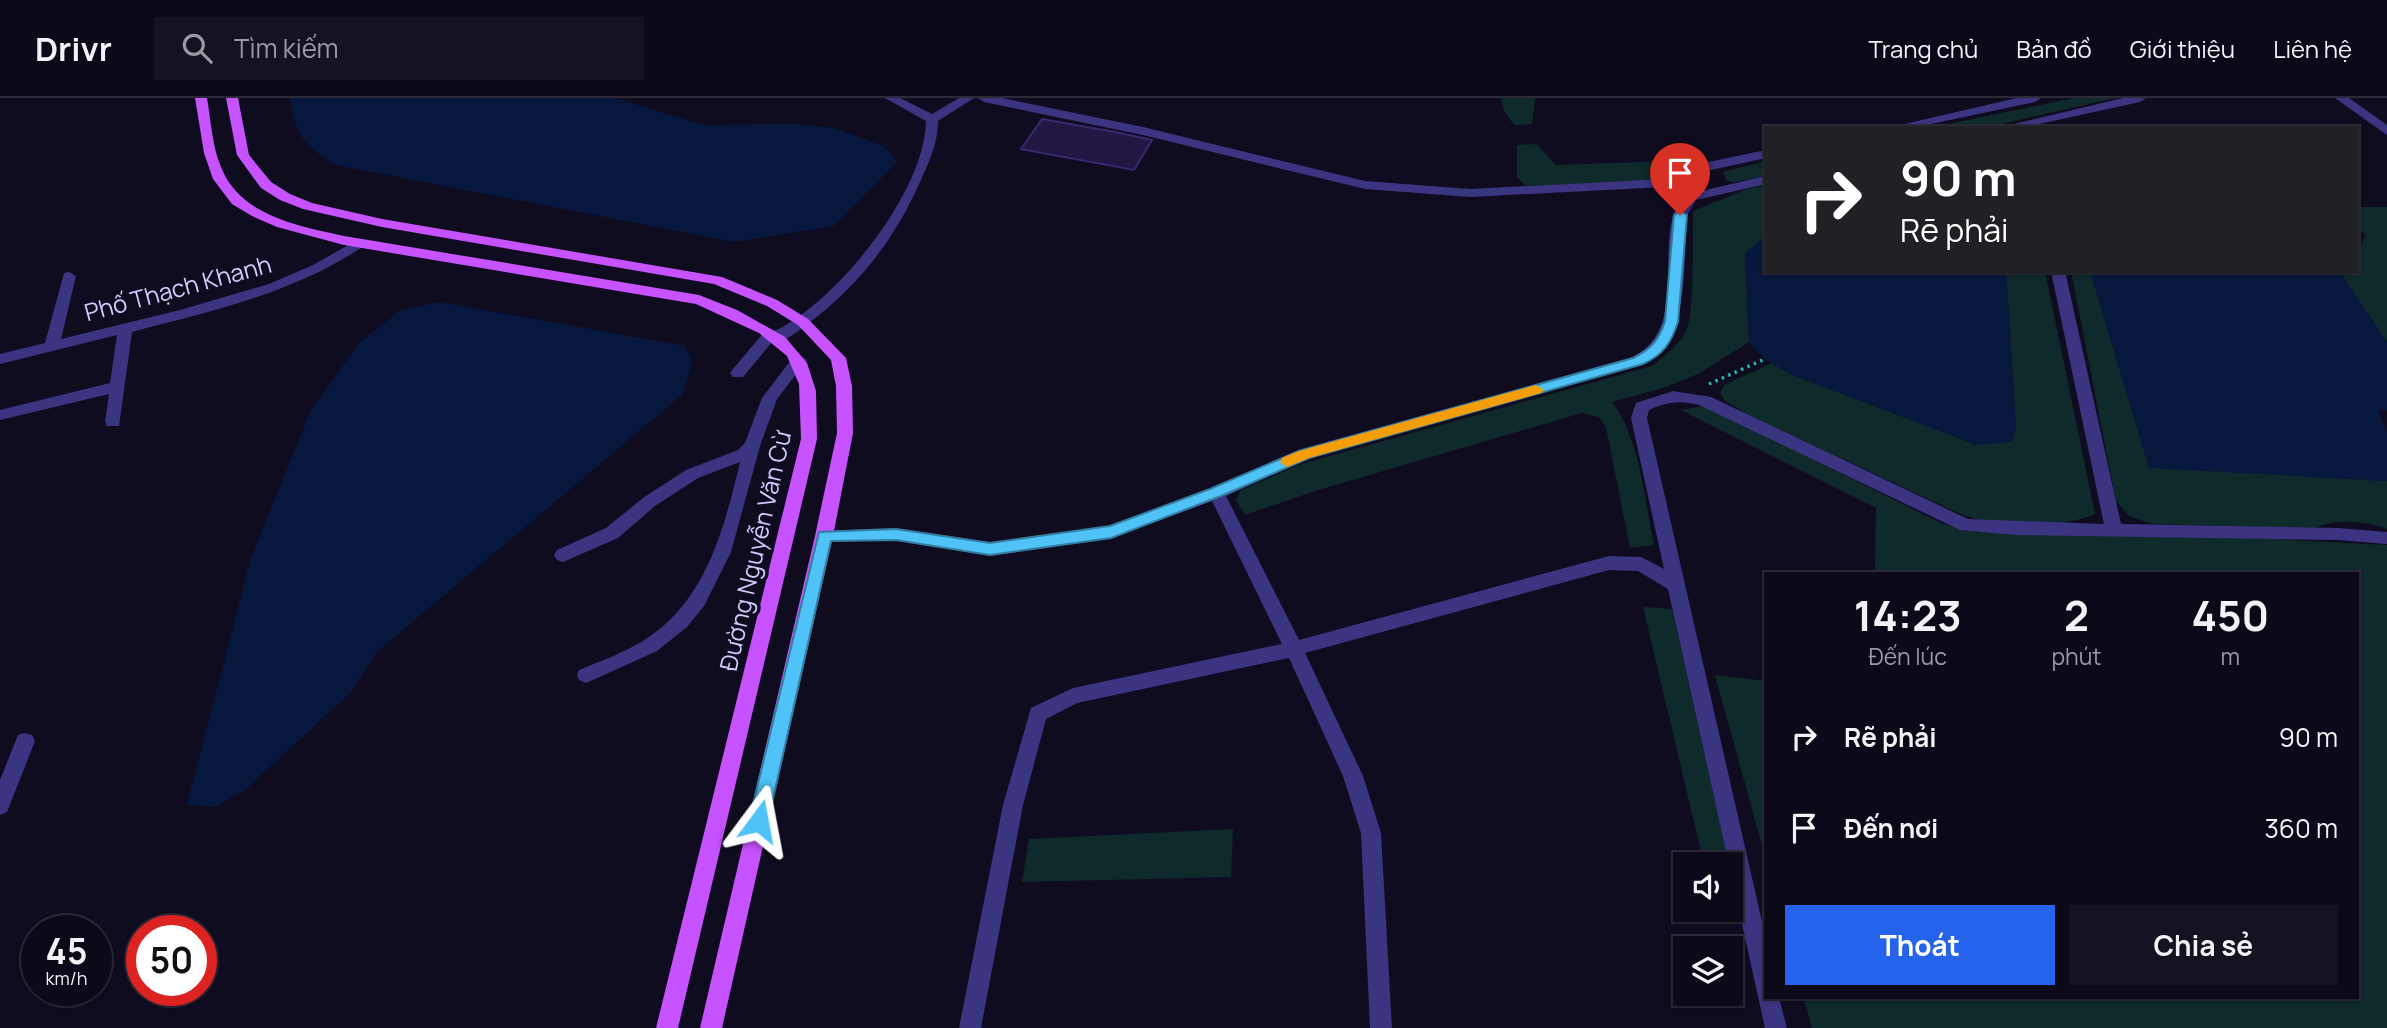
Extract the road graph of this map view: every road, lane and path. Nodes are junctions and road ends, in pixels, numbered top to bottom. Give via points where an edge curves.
1 (201, 98) edge
2 (232, 98) edge
3 (891, 98) edge
4 (968, 98) edge
5 (984, 98) edge
6 (2035, 98) edge
7 (2140, 98) edge
8 (2341, 98) edge
9 (932, 119) junction
10 (1902, 126) edge
11 (2012, 126) edge
12 (2387, 131) edge
13 (1764, 155) edge
14 (1764, 180) edge
15 (1690, 190) junction
16 (359, 243) junction
17 (2058, 273) edge
18 (69, 276) dead end
19 (803, 321) junction
20 (125, 328) junction
21 (773, 336) junction
22 (51, 346) junction
23 (0, 359) edge
24 (1765, 359) dead end
25 (799, 360) junction
26 (738, 373) dead end
27 (118, 386) junction
28 (1686, 395) junction
29 (0, 415) edge
30 (113, 422) dead end
31 (752, 446) junction
32 (1216, 492) junction
33 (2113, 528) junction
34 (824, 536) junction
35 (2387, 538) edge
36 (563, 555) dead end
37 (1676, 585) junction
38 (1294, 649) junction
39 (586, 675) dead end
40 (25, 741) dead end
41 (0, 806) edge
42 (1764, 980) edge
43 (1768, 999) edge
44 (667, 1028) edge
45 (711, 1028) edge
46 (970, 1028) edge
47 (1381, 1028) edge
48 (1776, 1028) edge

1 - 16 main road via 211,163 220,182 238,201 282,224
2 - 19 main road via 243,155 266,185 308,206 382,223 717,280
3 - 9 street
4 - 9 street
5 - 15 street via 1365,185 1470,193
6 - 10 street
7 - 11 street
8 - 12 street
9 - 19 street via 933,134 902,212 863,269
13 - 15 street via 1690,170
14 - 15 street
15 - 32 street via 1680,215 1671,322 1655,353 1304,454
16 - 20 street, Phố Thạch Khanh via 325,266 286,283
16 - 21 main road via 699,300
17 - 33 street
18 - 22 street
19 - 21 street
19 - 34 main road via 838,358 844,386 845,433
20 - 22 street, Phố Thạch Khanh
20 - 27 street
21 - 25 main road
21 - 26 street
22 - 23 street, Phố Thạch Khanh
24 - 28 path
25 - 31 street via 770,398
25 - 44 main road, Đường Nguyễn Văn Cừ via 807,384 809,439
27 - 29 street
27 - 30 street
28 - 33 street via 1966,525
28 - 37 street via 1657,399 1642,407 1639,418
31 - 36 street via 744,454 692,474 612,533
31 - 39 street via 735,517 712,581 689,614 658,641
32 - 34 street via 1111,532 990,549 896,534
32 - 38 street
33 - 35 street
34 - 45 main road
37 - 38 street via 1641,564 1609,563
37 - 42 street
38 - 46 street via 1073,696 1038,713 1013,805
38 - 47 street via 1353,776 1371,833
40 - 41 street
43 - 48 street

